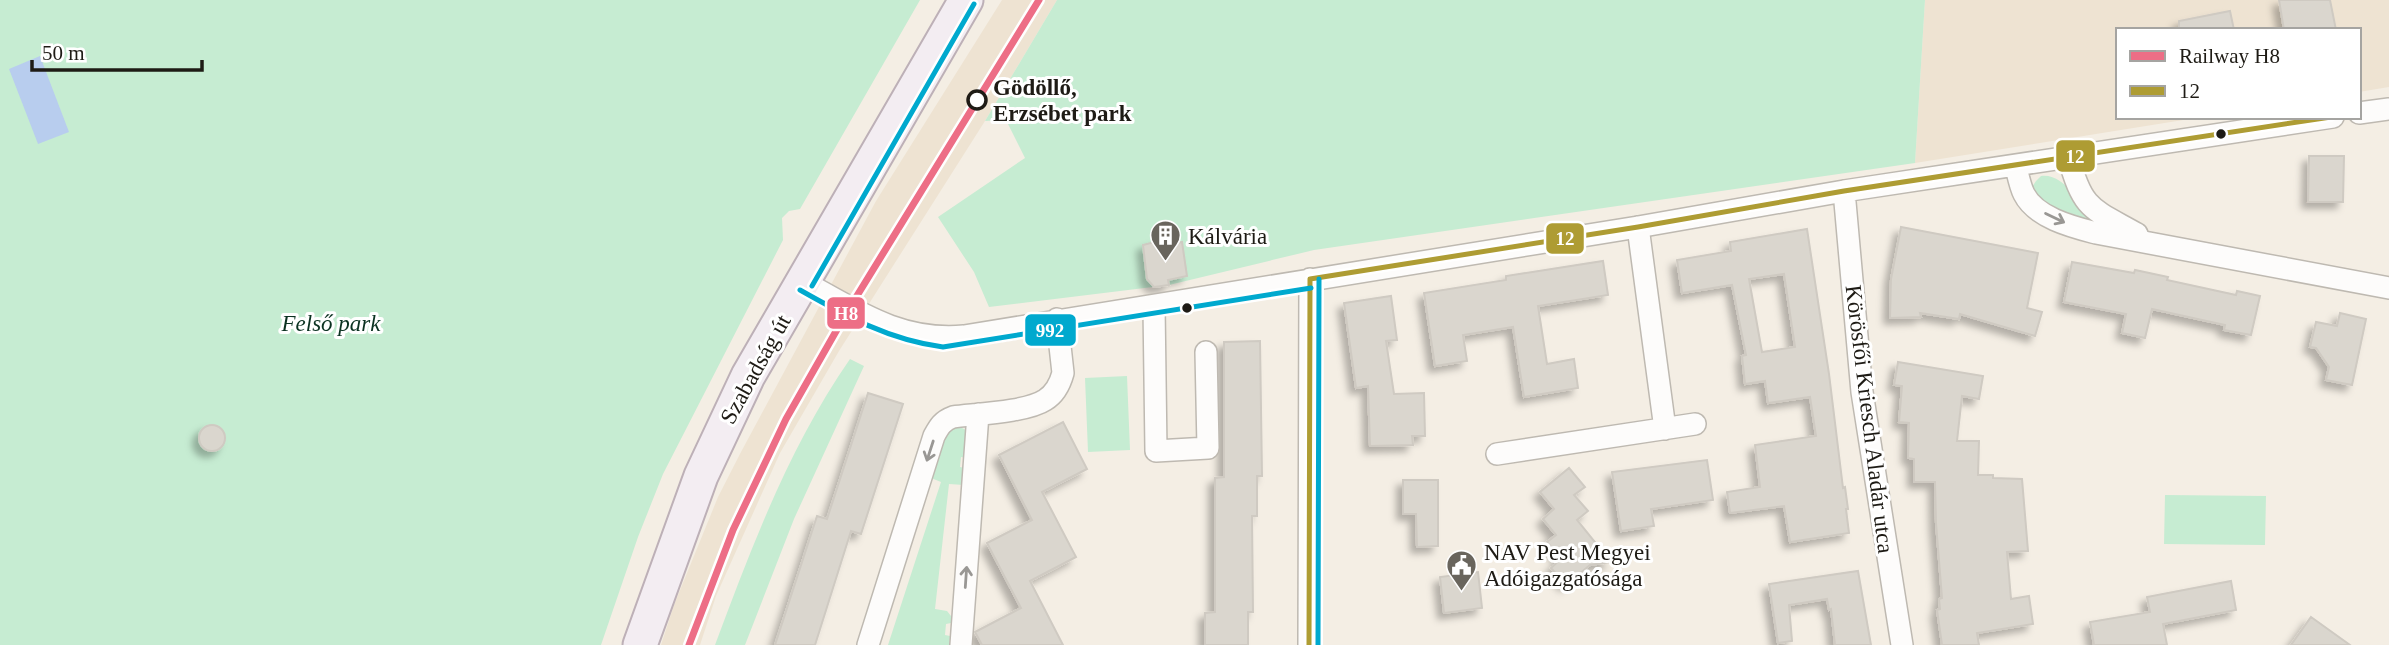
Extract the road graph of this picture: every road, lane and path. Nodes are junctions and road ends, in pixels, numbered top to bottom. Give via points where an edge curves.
1 (966, 0) edge
2 (2389, 109) edge
3 (2361, 113) edge
4 (2320, 119) edge
5 (2069, 158) junction
6 (2016, 167) junction
7 (1844, 191) junction
8 (1638, 227) junction
9 (2151, 242) junction
10 (1310, 279) junction
11 (804, 282) junction
12 (2389, 288) edge
13 (1154, 306) junction
14 (1057, 319) junction
15 (1206, 352) dead end
16 (978, 414) junction
17 (1695, 424) dead end
18 (1665, 429) junction
19 (1497, 454) dead end
20 (640, 645) edge
21 (868, 645) edge
22 (961, 645) edge
23 (1309, 645) edge
24 (1902, 645) edge

1 - 11 main road, Szabadság út
2 - 3 street
4 - 5 street
5 - 6 street
5 - 9 street via 2076,185 2087,203
6 - 7 street
6 -> 9 street via 2023,194 2044,213 2096,233
7 - 8 street
7 - 24 street, Körösfői Kriesch Aladár utca via 1862,392
8 - 10 street
8 - 18 street
9 - 12 street
10 - 13 street
10 - 23 street
11 - 14 street via 886,326 918,335 964,336
11 - 20 main road, Szabadság út via 748,376 701,476
13 - 14 street
13 - 15 street via 1156,451 1208,448
14 - 16 street via 1063,373 1056,390 1031,406
16 -> 21 street via 947,419 934,436
22 -> 16 street
17 - 18 street
18 - 19 street

